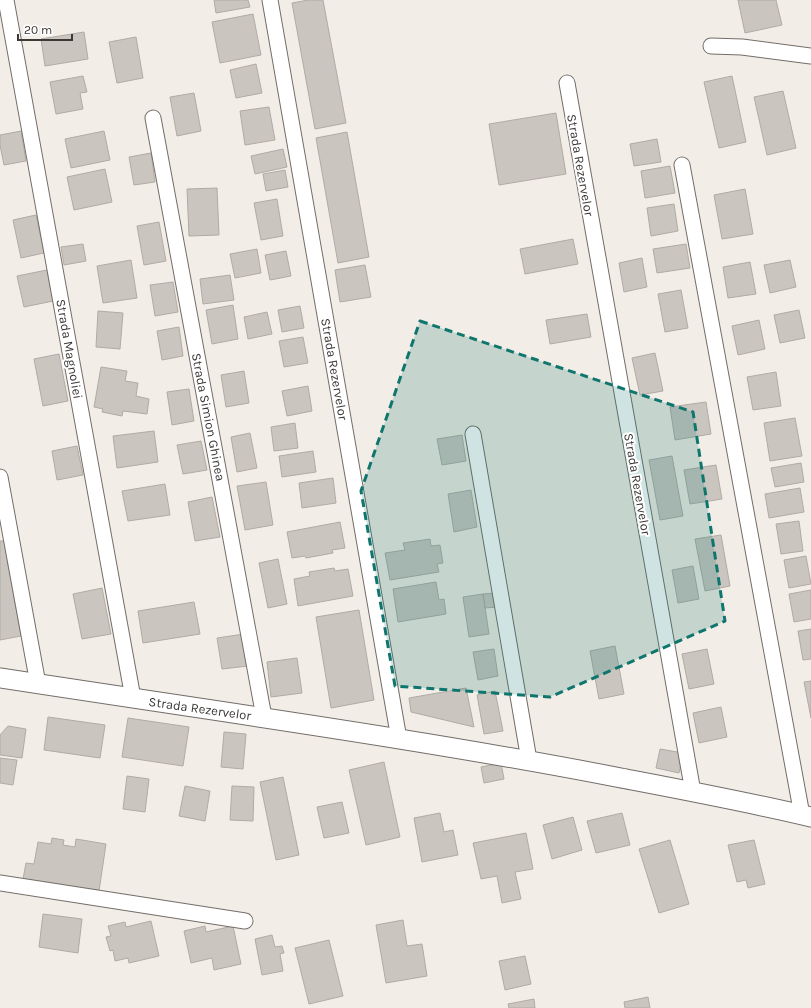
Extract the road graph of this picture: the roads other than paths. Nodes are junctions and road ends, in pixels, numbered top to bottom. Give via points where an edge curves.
1 (6, 0) edge
2 (270, 0) edge
3 (711, 46) dead end
4 (811, 56) edge
5 (567, 83) dead end
6 (153, 118) dead end
7 (682, 165) dead end
8 (474, 434) dead end
9 (0, 478) edge
10 (0, 678) edge
11 (38, 684) junction
12 (133, 698) junction
13 (264, 717) junction
14 (399, 739) junction
15 (530, 760) junction
16 (693, 792) junction
17 (807, 816) edge
18 (0, 883) edge
19 (245, 921) dead end

1 - 12 street, Strada Magnoliei
2 - 14 street, Strada Rezervelor
3 - 4 street via 742,47
5 - 16 street, Strada Rezervelor
6 - 13 street, Strada Simion Ghinea
7 - 17 street, Strada Rezervelor
8 - 15 street
9 - 11 street
10 - 11 street, Strada Rezervelor
11 - 12 street, Strada Rezervelor
12 - 13 street, Strada Rezervelor
13 - 14 street, Strada Rezervelor
14 - 15 street, Strada Rezervelor
15 - 16 street, Strada Rezervelor
16 - 17 street, Strada Rezervelor
18 - 19 street

